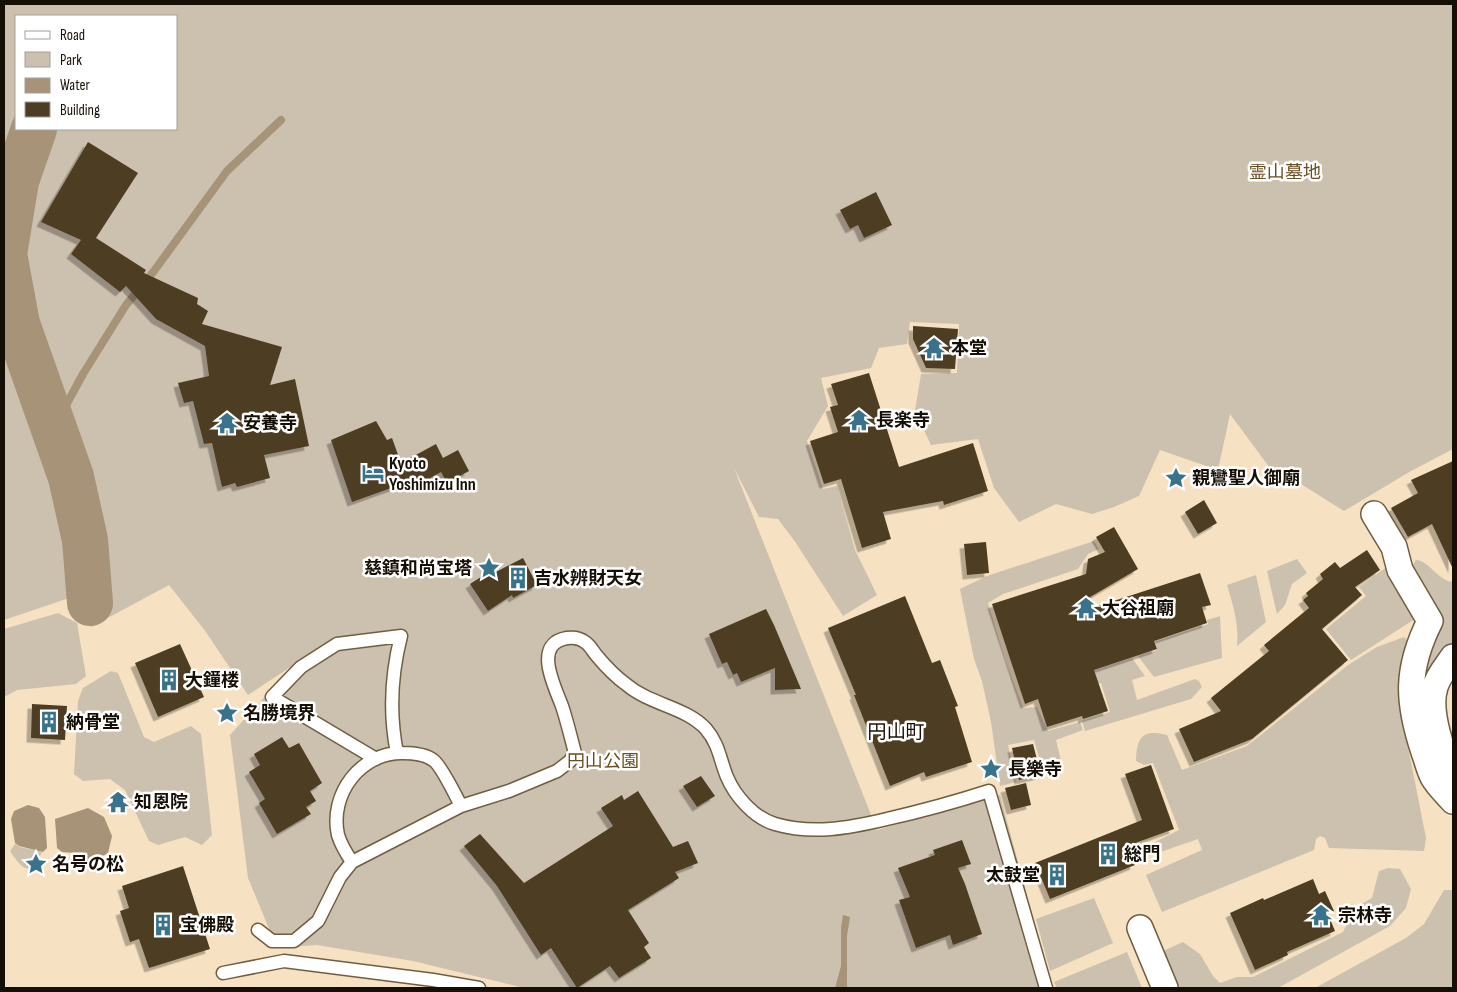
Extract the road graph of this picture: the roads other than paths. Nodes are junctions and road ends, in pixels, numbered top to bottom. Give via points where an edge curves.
1 (1374, 514) dead end
2 (1453, 657) edge
3 (397, 753) junction
4 (376, 758) junction
5 (1453, 777) edge
6 (1453, 801) edge
7 (461, 806) junction
8 (352, 862) junction
9 (1140, 928) dead end
10 (258, 930) dead end
11 (223, 973) dead end
12 (479, 988) edge
13 (1046, 988) edge
14 (1165, 988) edge

1 - 6 street via 1394,547 1400,570 1430,621 1412,669 1410,688 1417,730 1434,778
2 - 5 street via 1435,688 1434,704 1439,743
3 - 4 lane
3 - 4 lane via 392,694 401,636 337,644 301,667 272,698
3 - 7 lane via 420,755 435,761
4 - 8 lane via 352,777 338,804 338,834
7 - 8 lane
7 - 13 lane via 509,792 557,771 570,761 575,753 549,674 549,659 557,642 577,638 589,645 630,688 700,723 716,744 728,779 738,795 772,823 812,830 851,827 927,810 989,791
8 - 10 lane via 340,877 318,921 294,941 272,941
9 - 14 street
11 - 12 lane via 284,961

